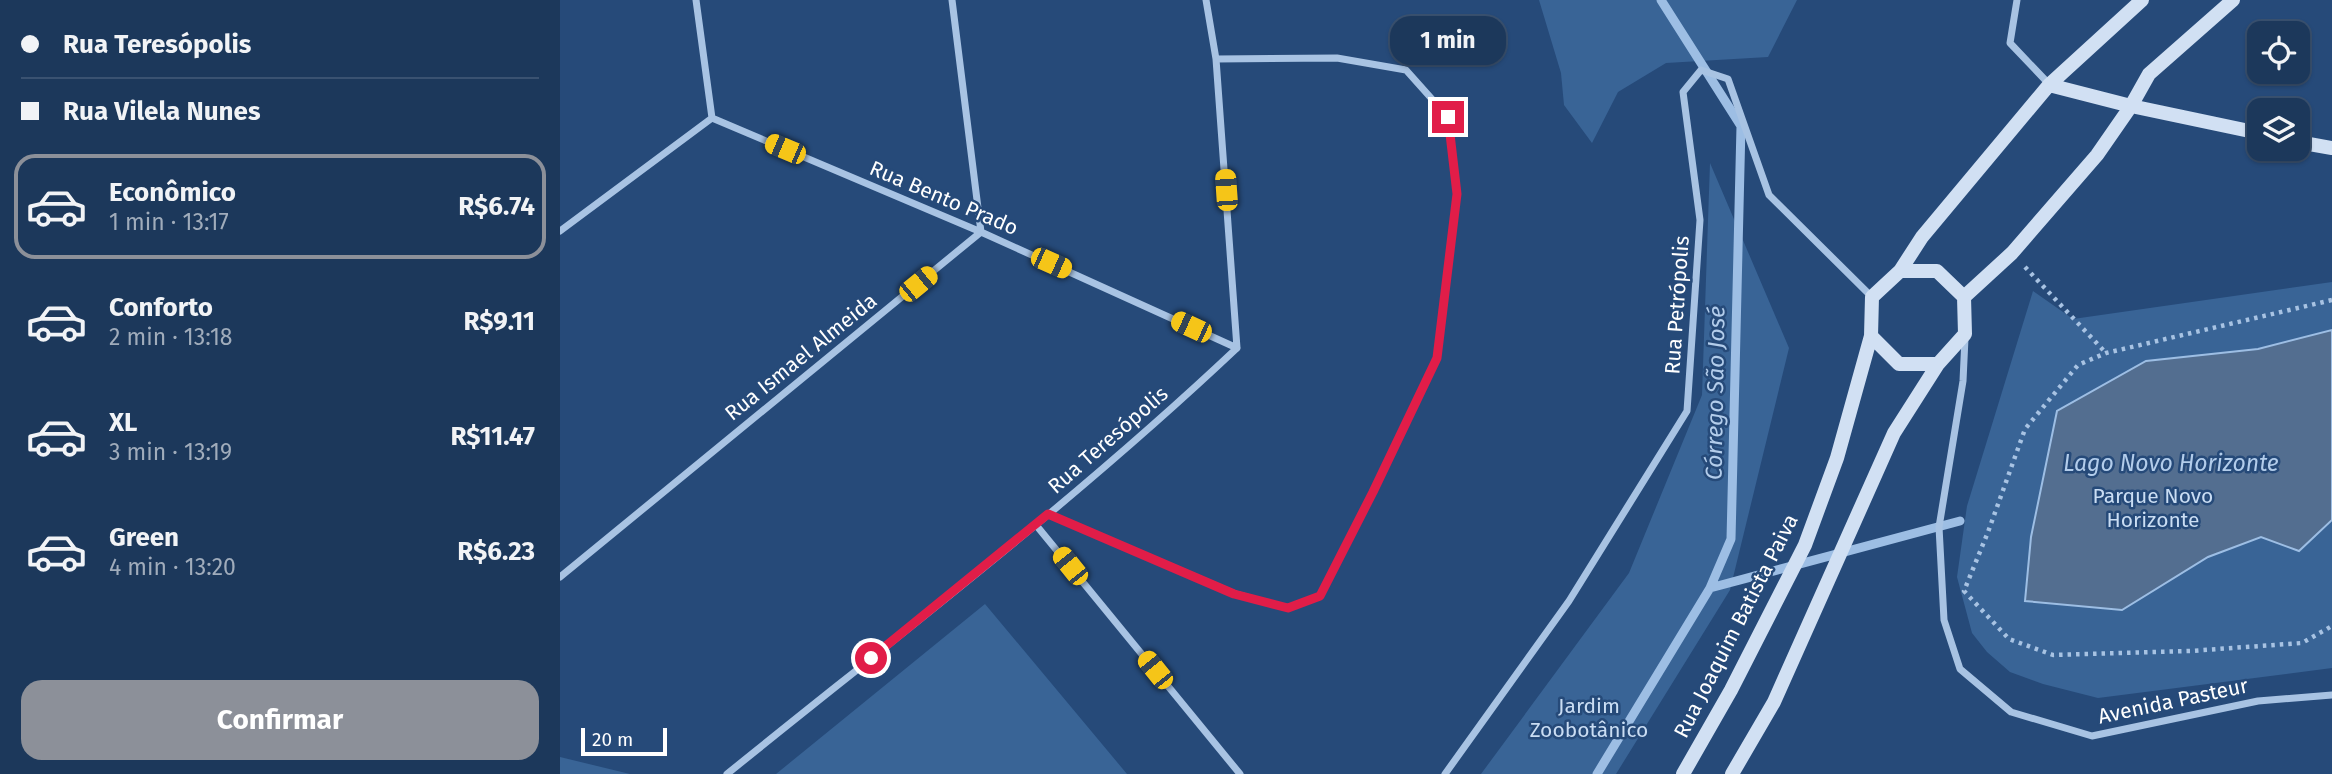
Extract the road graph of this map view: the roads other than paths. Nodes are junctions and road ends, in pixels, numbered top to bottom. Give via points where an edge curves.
1 (696, 0) edge
2 (951, 0) edge
3 (1206, 0) edge
4 (2017, 0) edge
5 (2142, 0) edge
6 (2233, 0) edge
7 (1216, 59) junction
8 (2049, 85) junction
9 (2131, 106) junction
10 (712, 118) junction
11 (2247, 130) edge
12 (2310, 144) edge
13 (2332, 148) edge
14 (560, 231) edge
15 (981, 232) junction
16 (1900, 271) junction
17 (1872, 297) junction
18 (1964, 297) junction
19 (1965, 334) junction
20 (1871, 336) junction
21 (1237, 348) junction
22 (1938, 363) junction
23 (1048, 514) junction
24 (1035, 525) junction
25 (560, 577) edge
26 (2332, 695) edge
27 (727, 774) edge
28 (1240, 774) edge
29 (1445, 774) edge
30 (1683, 774) edge
31 (1732, 774) edge

1 - 10 street
2 - 15 street
3 - 7 street
4 - 8 street via 2010,43
5 - 8 main road
6 - 9 main road via 2149,74
7 - 21 street
7 - 23 street via 1337,58 1406,70 1448,117 1457,194 1437,358 1320,596 1288,608 1234,594
8 - 9 main road
8 - 16 main road via 1922,237
9 - 11 main road
9 - 18 main road via 2097,155 2012,253
10 - 14 street
10 - 15 street, Rua Bento Prado
12 - 13 main road
15 - 21 street, Rua Bento Prado
15 - 25 street, Rua Ismael Almeida
16 - 17 main road
16 - 18 main road via 1937,271
17 - 20 main road, Rua Joaquim Batista Paiva
17 - 29 street, Rua Petrópolis via 1769,195 1728,79 1701,70 1683,92 1700,219 1687,411 1569,601
18 - 19 main road
19 - 22 main road
19 - 26 street, Avenida Pasteur via 1963,381 1939,527 1944,620 1960,669 2011,712 2092,736 2258,701
20 - 22 main road via 1899,364
20 - 30 main road, Rua Joaquim Batista Paiva via 1837,458 1805,545
21 - 23 street, Rua Teresópolis
22 - 31 main road via 1894,433 1774,702
23 - 24 street, Rua Teresópolis
24 - 27 street, Rua Teresópolis
24 - 28 street

